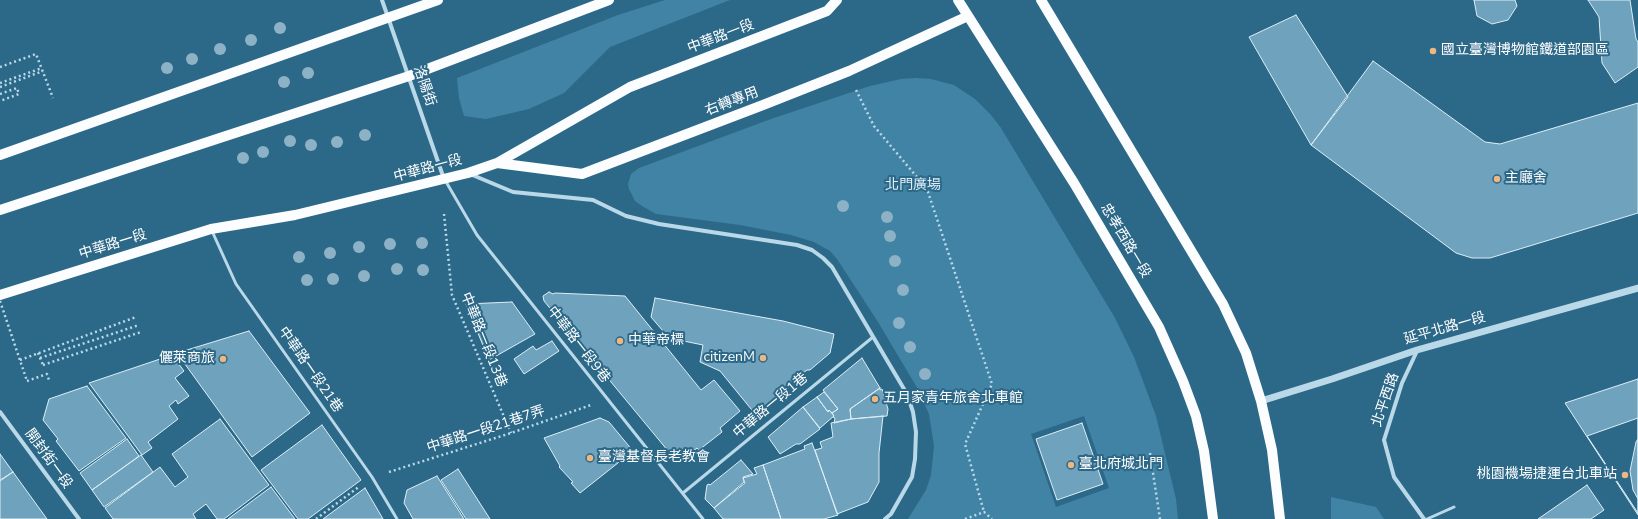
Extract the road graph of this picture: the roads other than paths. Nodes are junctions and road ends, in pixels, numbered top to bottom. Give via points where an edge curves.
1 (382, 0) edge
2 (438, 0) edge
3 (609, 0) edge
4 (837, 0) edge
5 (958, 0) edge
6 (1041, 0) edge
7 (968, 16) junction
8 (388, 18) junction
9 (409, 76) junction
10 (0, 155) edge
11 (496, 163) junction
12 (468, 173) junction
13 (444, 179) junction
14 (0, 210) edge
15 (211, 229) junction
16 (1638, 288) edge
17 (0, 295) edge
18 (873, 337) junction
19 (1417, 350) junction
20 (1261, 401) junction
21 (0, 412) edge
22 (683, 493) junction
23 (1454, 507) dead end
24 (79, 519) edge
25 (397, 519) edge
26 (703, 519) edge
27 (885, 519) edge
28 (1213, 519) edge
29 (1280, 519) edge
30 (1425, 519) edge

1 - 8 street, 洛陽街
2 - 8 main road
3 - 9 main road
4 - 11 main road, 中華路一段 via 828,11 630,87
5 - 7 main road, 忠孝西路一段
6 - 20 main road via 1223,304 1246,353
7 - 11 main road, 右轉專用 via 849,71 582,174
7 - 28 main road, 忠孝西路一段 via 1074,183 1159,327 1196,416 1204,452
8 - 9 street, 洛陽街
8 - 10 main road
9 - 13 street, 洛陽街
9 - 14 main road
11 - 12 main road, 中華路一段
12 - 13 main road, 中華路一段
12 - 18 street via 513,192 593,200 626,216 797,245 812,250 832,267
13 - 15 main road, 中華路一段 via 295,215
13 - 22 lane, 中華路一段9巷 via 477,235
15 - 17 main road, 中華路一段
15 - 25 lane, 中華路一段21巷 via 236,284 372,477
16 - 19 street, 延平北路一段
18 - 22 lane, 中華路一段1巷
18 - 27 street via 907,394 916,432 912,477 891,514
19 - 20 street, 延平北路一段
19 - 30 street, 北平西路 via 1402,383 1384,440 1394,477
20 - 29 main road via 1272,450
21 - 24 street, 開封街一段
22 - 26 lane, 中華路一段9巷
23 - 30 lane

